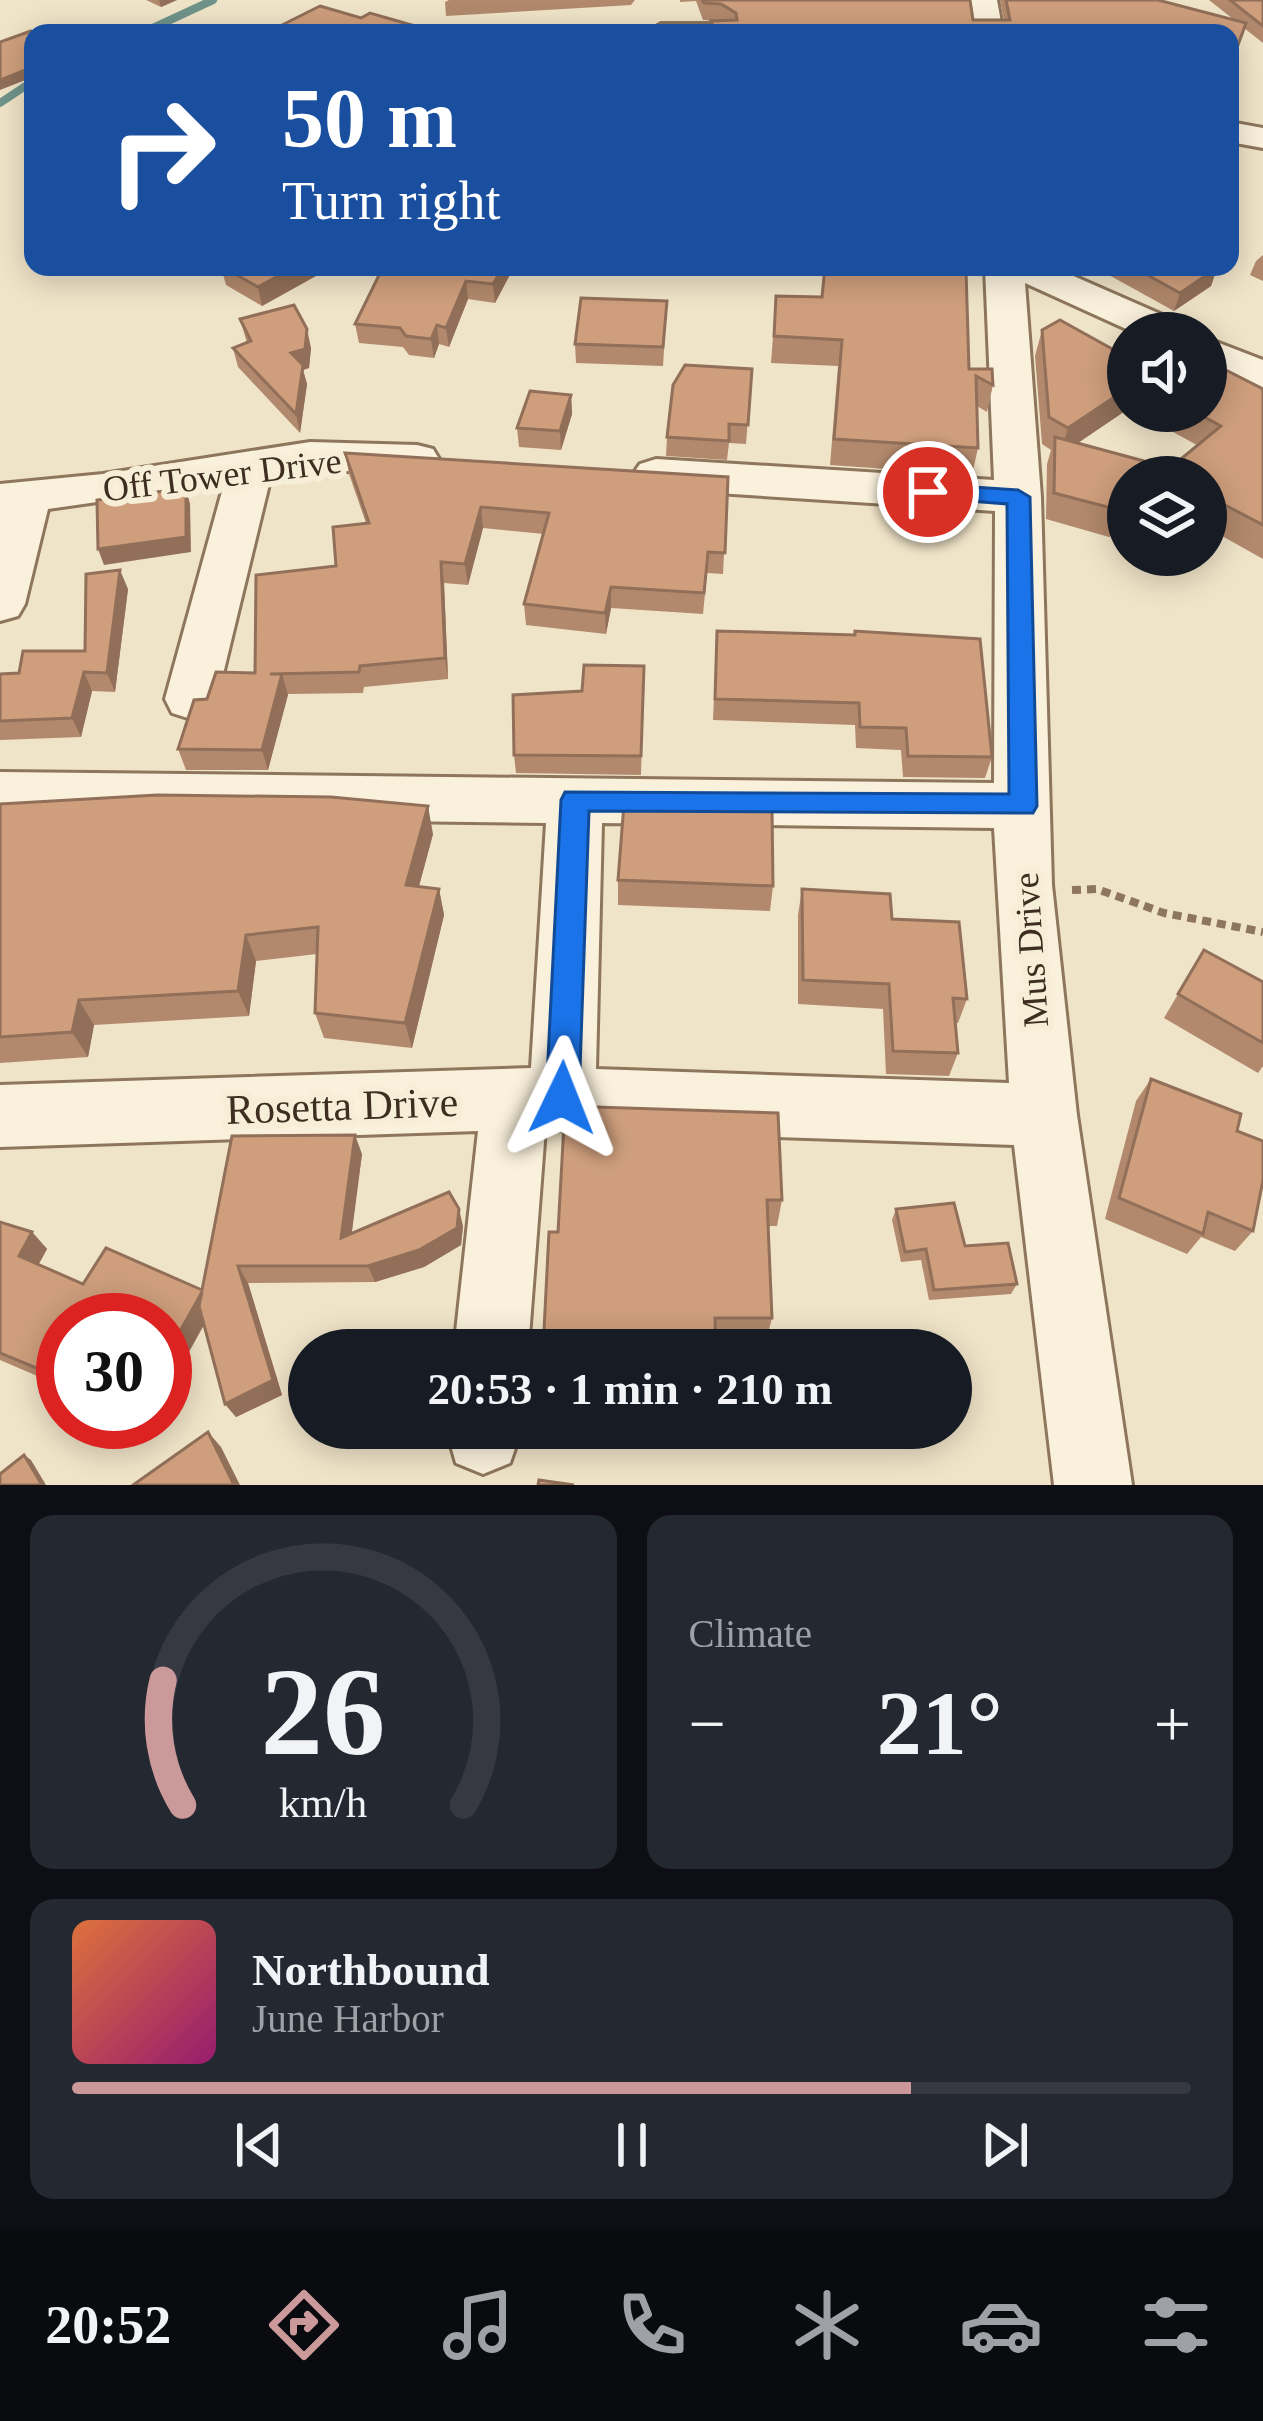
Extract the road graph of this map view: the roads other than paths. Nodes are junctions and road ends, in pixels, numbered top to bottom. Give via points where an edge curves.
1 (1005, 276) edge
2 (1041, 276) edge
3 (1122, 312) edge
4 (1227, 360) edge
5 (1263, 376) edge
6 (457, 462) edge
7 (252, 463) junction
8 (621, 472) edge
9 (1018, 497) junction
10 (14, 499) edge
11 (0, 604) edge
12 (191, 698) edge
13 (0, 794) edge
14 (575, 800) junction
15 (1023, 806) junction
16 (538, 1099) junction
17 (1044, 1114) junction
18 (0, 1116) edge
19 (495, 1329) edge
20 (1093, 1485) edge

1 - 9 street, Mus Drive
2 - 3 street
4 - 5 street
6 - 7 street, Off Tower Drive via 340,454
7 - 10 street, Off Tower Drive
7 - 12 street
8 - 9 street
9 - 15 street, Mus Drive
10 - 11 street
13 - 14 street
14 - 15 street
14 - 16 street
15 - 17 street, Mus Drive
16 - 17 street, Rosetta Drive
16 - 18 street, Rosetta Drive
16 - 19 street
17 - 20 street, Mus Drive

